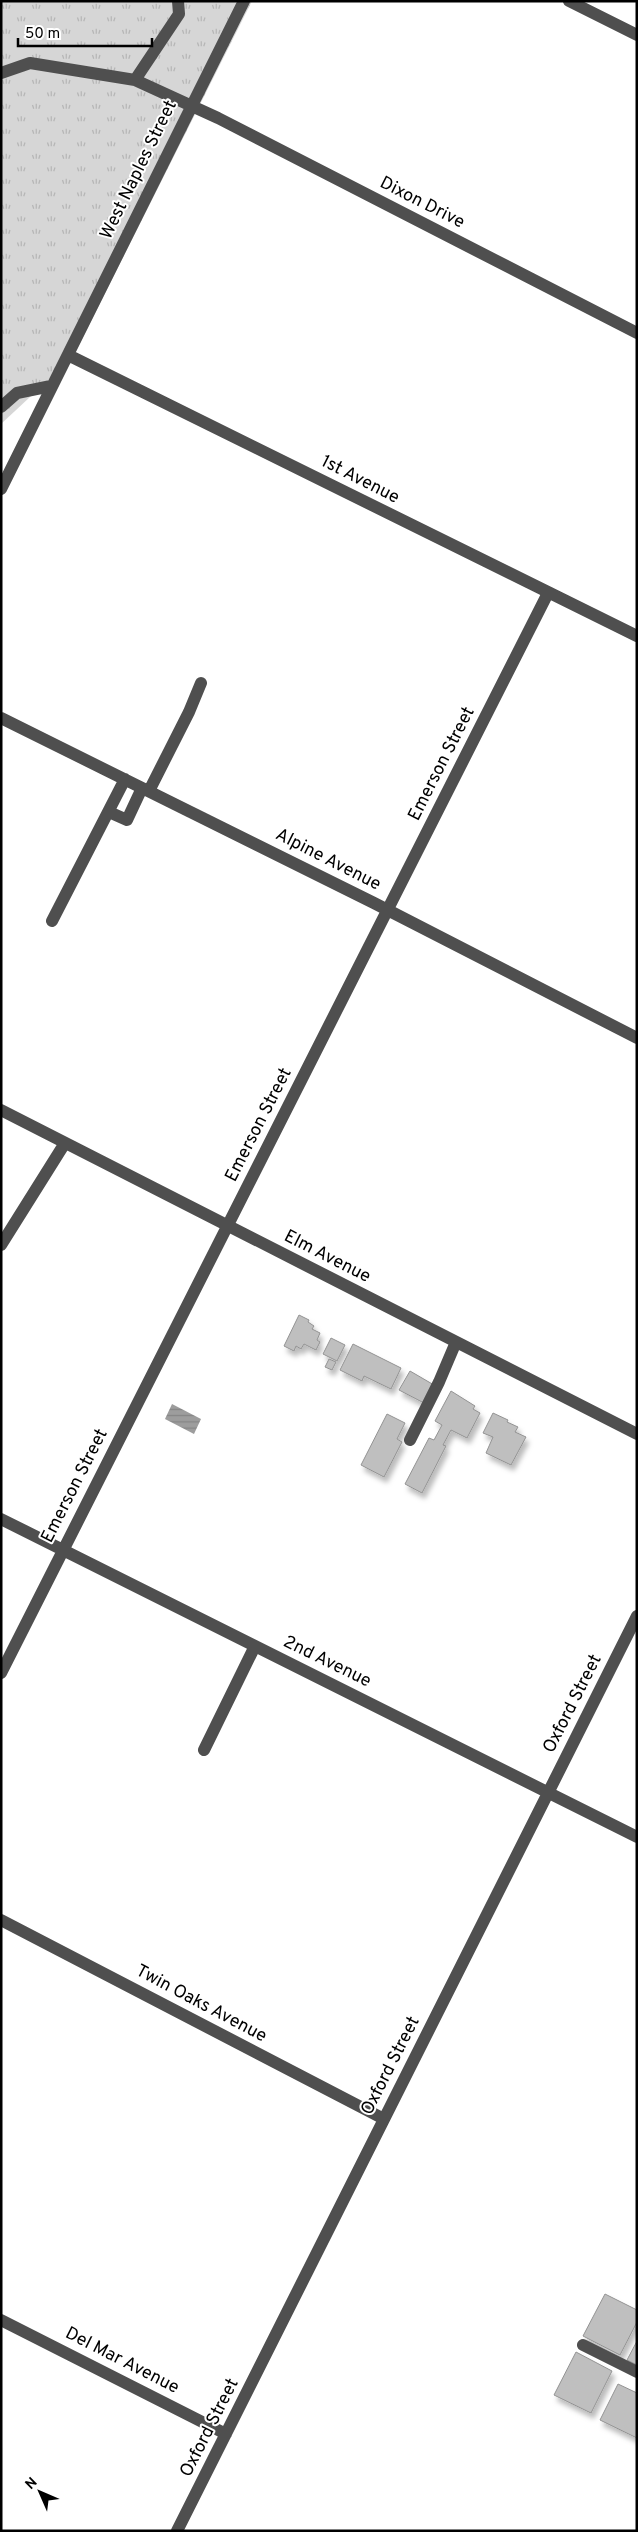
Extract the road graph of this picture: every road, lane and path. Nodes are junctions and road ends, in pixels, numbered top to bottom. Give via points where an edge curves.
1 (178, 1) edge
2 (244, 1) edge
3 (569, 1) edge
4 (637, 35) edge
5 (1, 73) edge
6 (135, 80) junction
7 (190, 105) junction
8 (637, 333) edge
9 (68, 355) junction
10 (51, 386) junction
11 (1, 407) edge
12 (1, 489) edge
13 (548, 593) junction
14 (637, 621) edge
15 (634, 634) edge
16 (201, 683) dead end
17 (1, 718) edge
18 (125, 779) junction
19 (146, 789) junction
20 (109, 812) junction
21 (388, 910) junction
22 (52, 921) dead end
23 (637, 1038) edge
24 (1, 1110) edge
25 (65, 1143) junction
26 (226, 1227) junction
27 (1, 1245) edge
28 (456, 1342) junction
29 (637, 1434) edge
30 (410, 1440) dead end
31 (1, 1519) edge
32 (62, 1551) junction
33 (637, 1616) edge
34 (254, 1646) junction
35 (1, 1673) edge
36 (204, 1750) dead end
37 (548, 1793) junction
38 (637, 1837) edge
39 (1, 1920) edge
40 (384, 2119) junction
41 (1, 2320) edge
42 (583, 2345) dead end
43 (637, 2372) edge
44 (226, 2434) junction
45 (177, 2531) edge

1 - 6 street via 179,14
2 - 7 street, West Naples Street
3 - 4 street
5 - 6 street, Dixon Drive via 30,63
6 - 7 street, Dixon Drive
7 - 8 street, Dixon Drive
7 - 9 street, West Naples Street
9 - 10 street, West Naples Street
9 - 13 street, 1st Avenue
10 - 11 street via 17,392
10 - 12 street, West Naples Street
13 - 15 street, 1st Avenue
13 - 21 street, Emerson Street
14 - 15 street
16 - 19 street via 190,712
17 - 18 street, Alpine Avenue
18 - 19 street, Alpine Avenue
18 - 20 street
19 - 20 street via 127,820
19 - 21 street, Alpine Avenue
20 - 22 street
21 - 23 street, Alpine Avenue
21 - 26 street, Emerson Street
24 - 25 street, Elm Avenue
25 - 26 street, Elm Avenue
25 - 27 street
26 - 28 street, Elm Avenue
26 - 32 street, Emerson Street
28 - 29 street, Elm Avenue
28 - 30 street
31 - 32 street, 2nd Avenue
32 - 34 street, 2nd Avenue
32 - 35 street, Emerson Street
33 - 37 street, Oxford Street
34 - 36 street
34 - 37 street, 2nd Avenue
37 - 38 street, 2nd Avenue
37 - 40 street, Oxford Street
39 - 40 street, Twin Oaks Avenue
40 - 44 street, Oxford Street
41 - 44 street, Del Mar Avenue
42 - 43 street
44 - 45 street, Oxford Street

